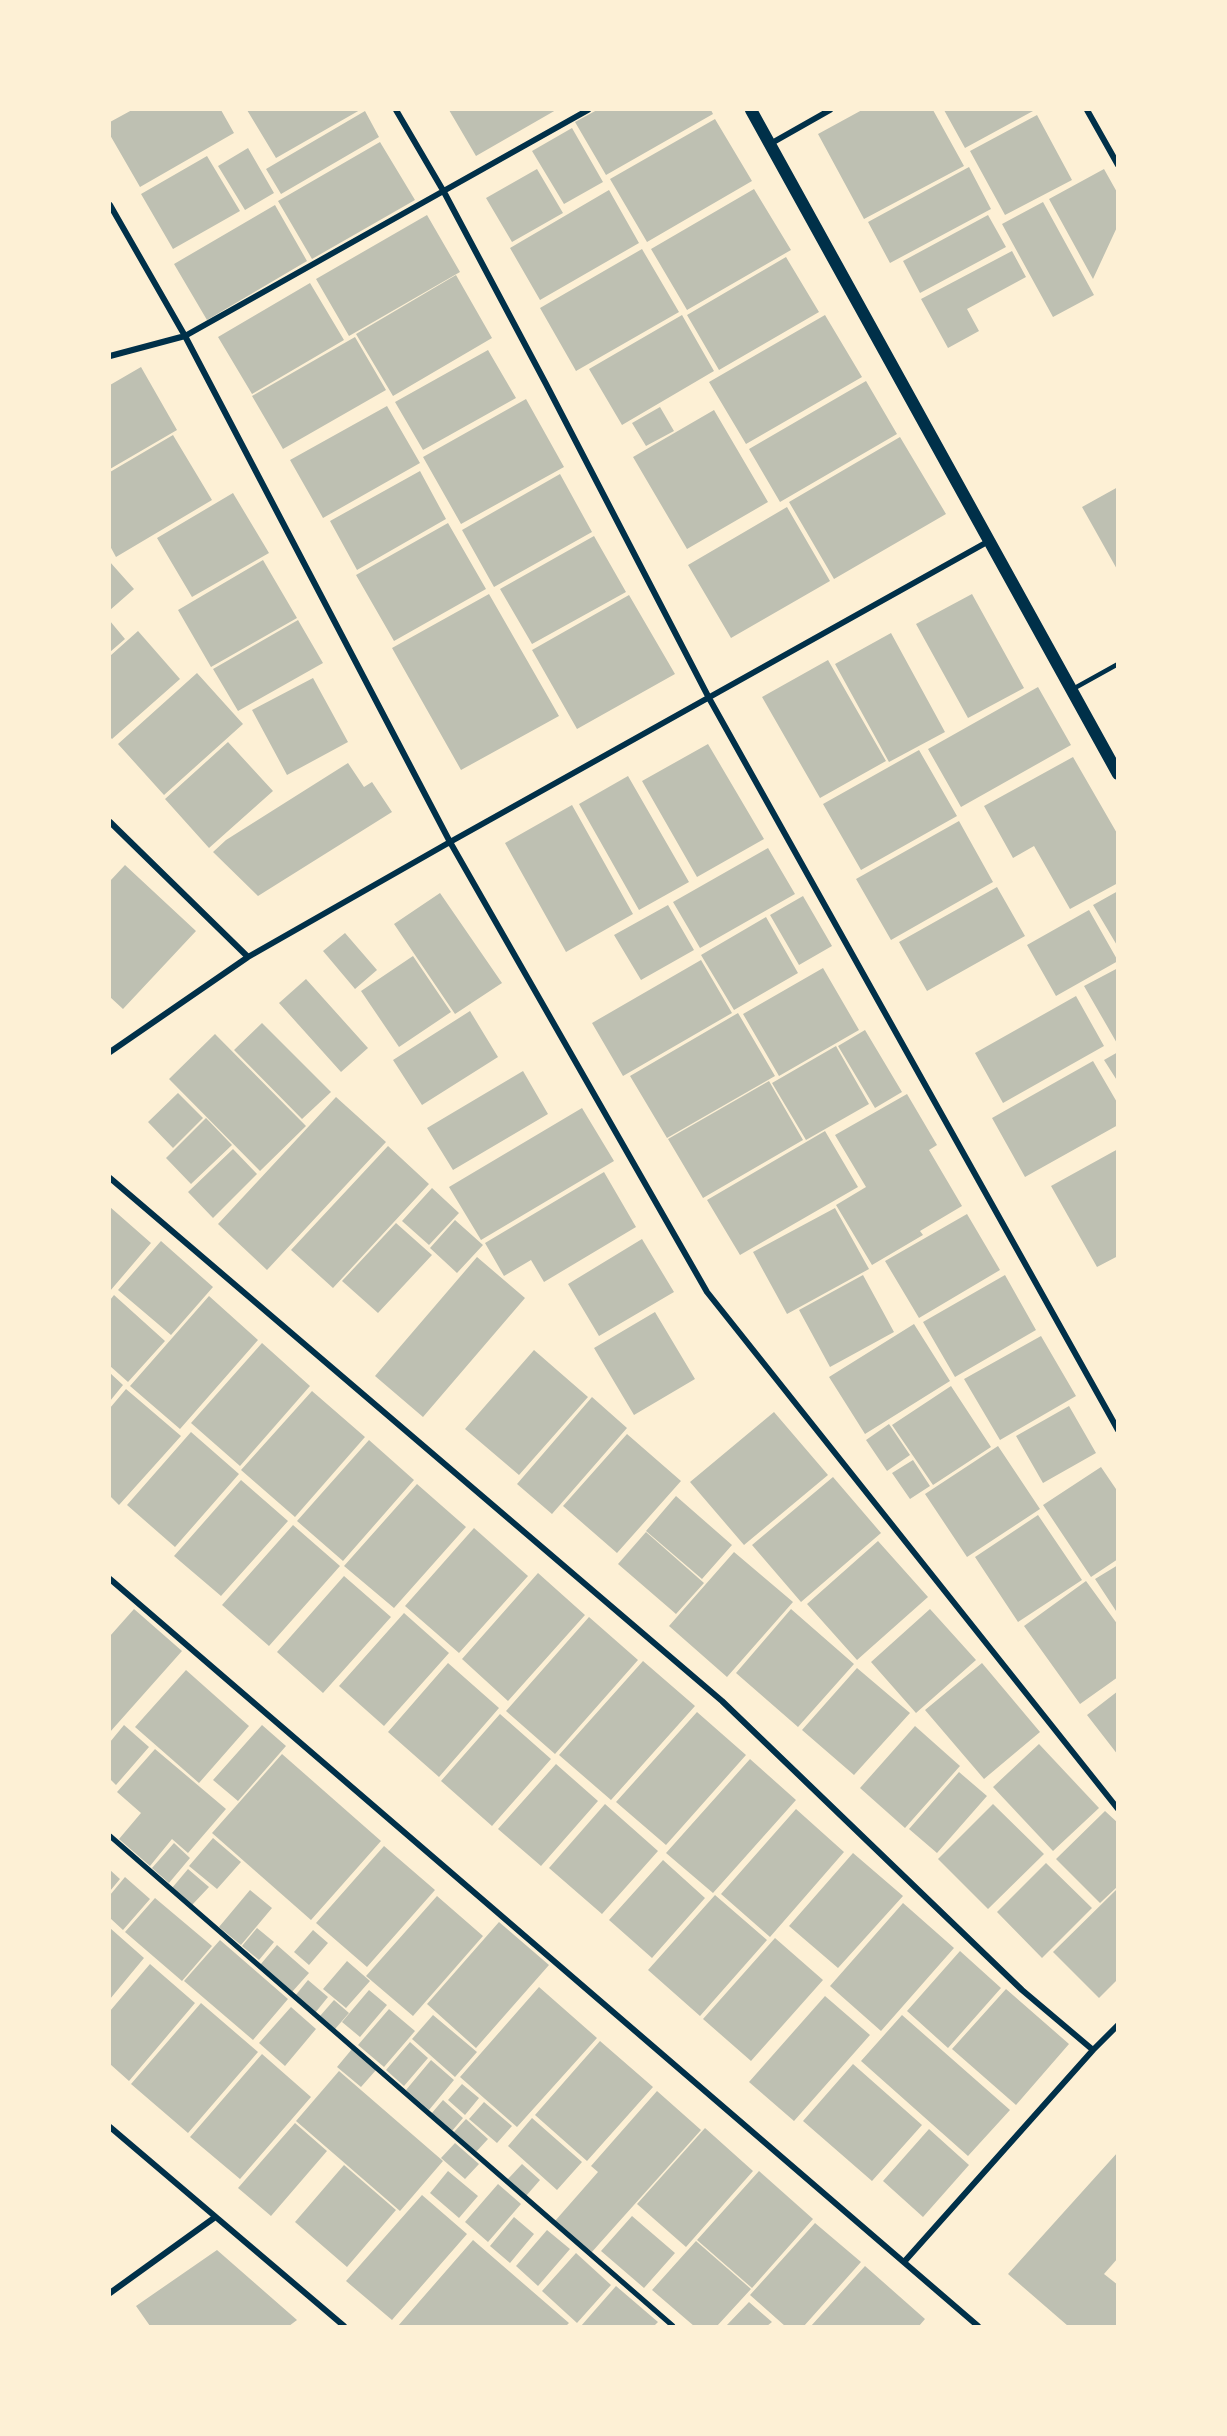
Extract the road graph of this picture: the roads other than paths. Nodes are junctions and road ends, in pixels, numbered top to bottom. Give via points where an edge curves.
1 (396, 110) edge
2 (588, 110) edge
3 (752, 110) edge
4 (830, 110) edge
5 (1087, 110) edge
6 (770, 144) junction
7 (1118, 165) edge
8 (444, 192) junction
9 (110, 205) edge
10 (185, 336) junction
11 (110, 356) edge
12 (989, 541) junction
13 (1118, 664) edge
14 (1071, 690) junction
15 (709, 698) junction
16 (1118, 774) edge
17 (110, 822) edge
18 (450, 842) junction
19 (248, 957) junction
20 (110, 1052) edge
21 (110, 1178) edge
22 (1118, 1430) edge
23 (110, 1579) edge
24 (1118, 1809) edge
25 (110, 1836) edge
26 (1118, 2025) edge
27 (1093, 2050) junction
28 (110, 2127) edge
29 (214, 2218) junction
30 (904, 2262) junction
31 (110, 2293) edge
32 (344, 2326) edge
33 (673, 2326) edge
34 (978, 2326) edge

1 - 8 street
2 - 8 street
3 - 6 main road
4 - 6 street
5 - 7 street
6 - 12 main road
8 - 10 street
8 - 15 street
9 - 10 street
10 - 11 street
10 - 18 street
12 - 14 main road
12 - 15 street
13 - 14 lane
14 - 16 main road
15 - 18 street
15 - 22 street
17 - 19 street
18 - 19 street
18 - 24 street via 707,1292
19 - 20 street
21 - 27 street via 722,1701 1022,1990
23 - 30 street
25 - 33 street
26 - 27 street
27 - 30 street
28 - 29 street
29 - 31 street
29 - 32 street
30 - 34 street

